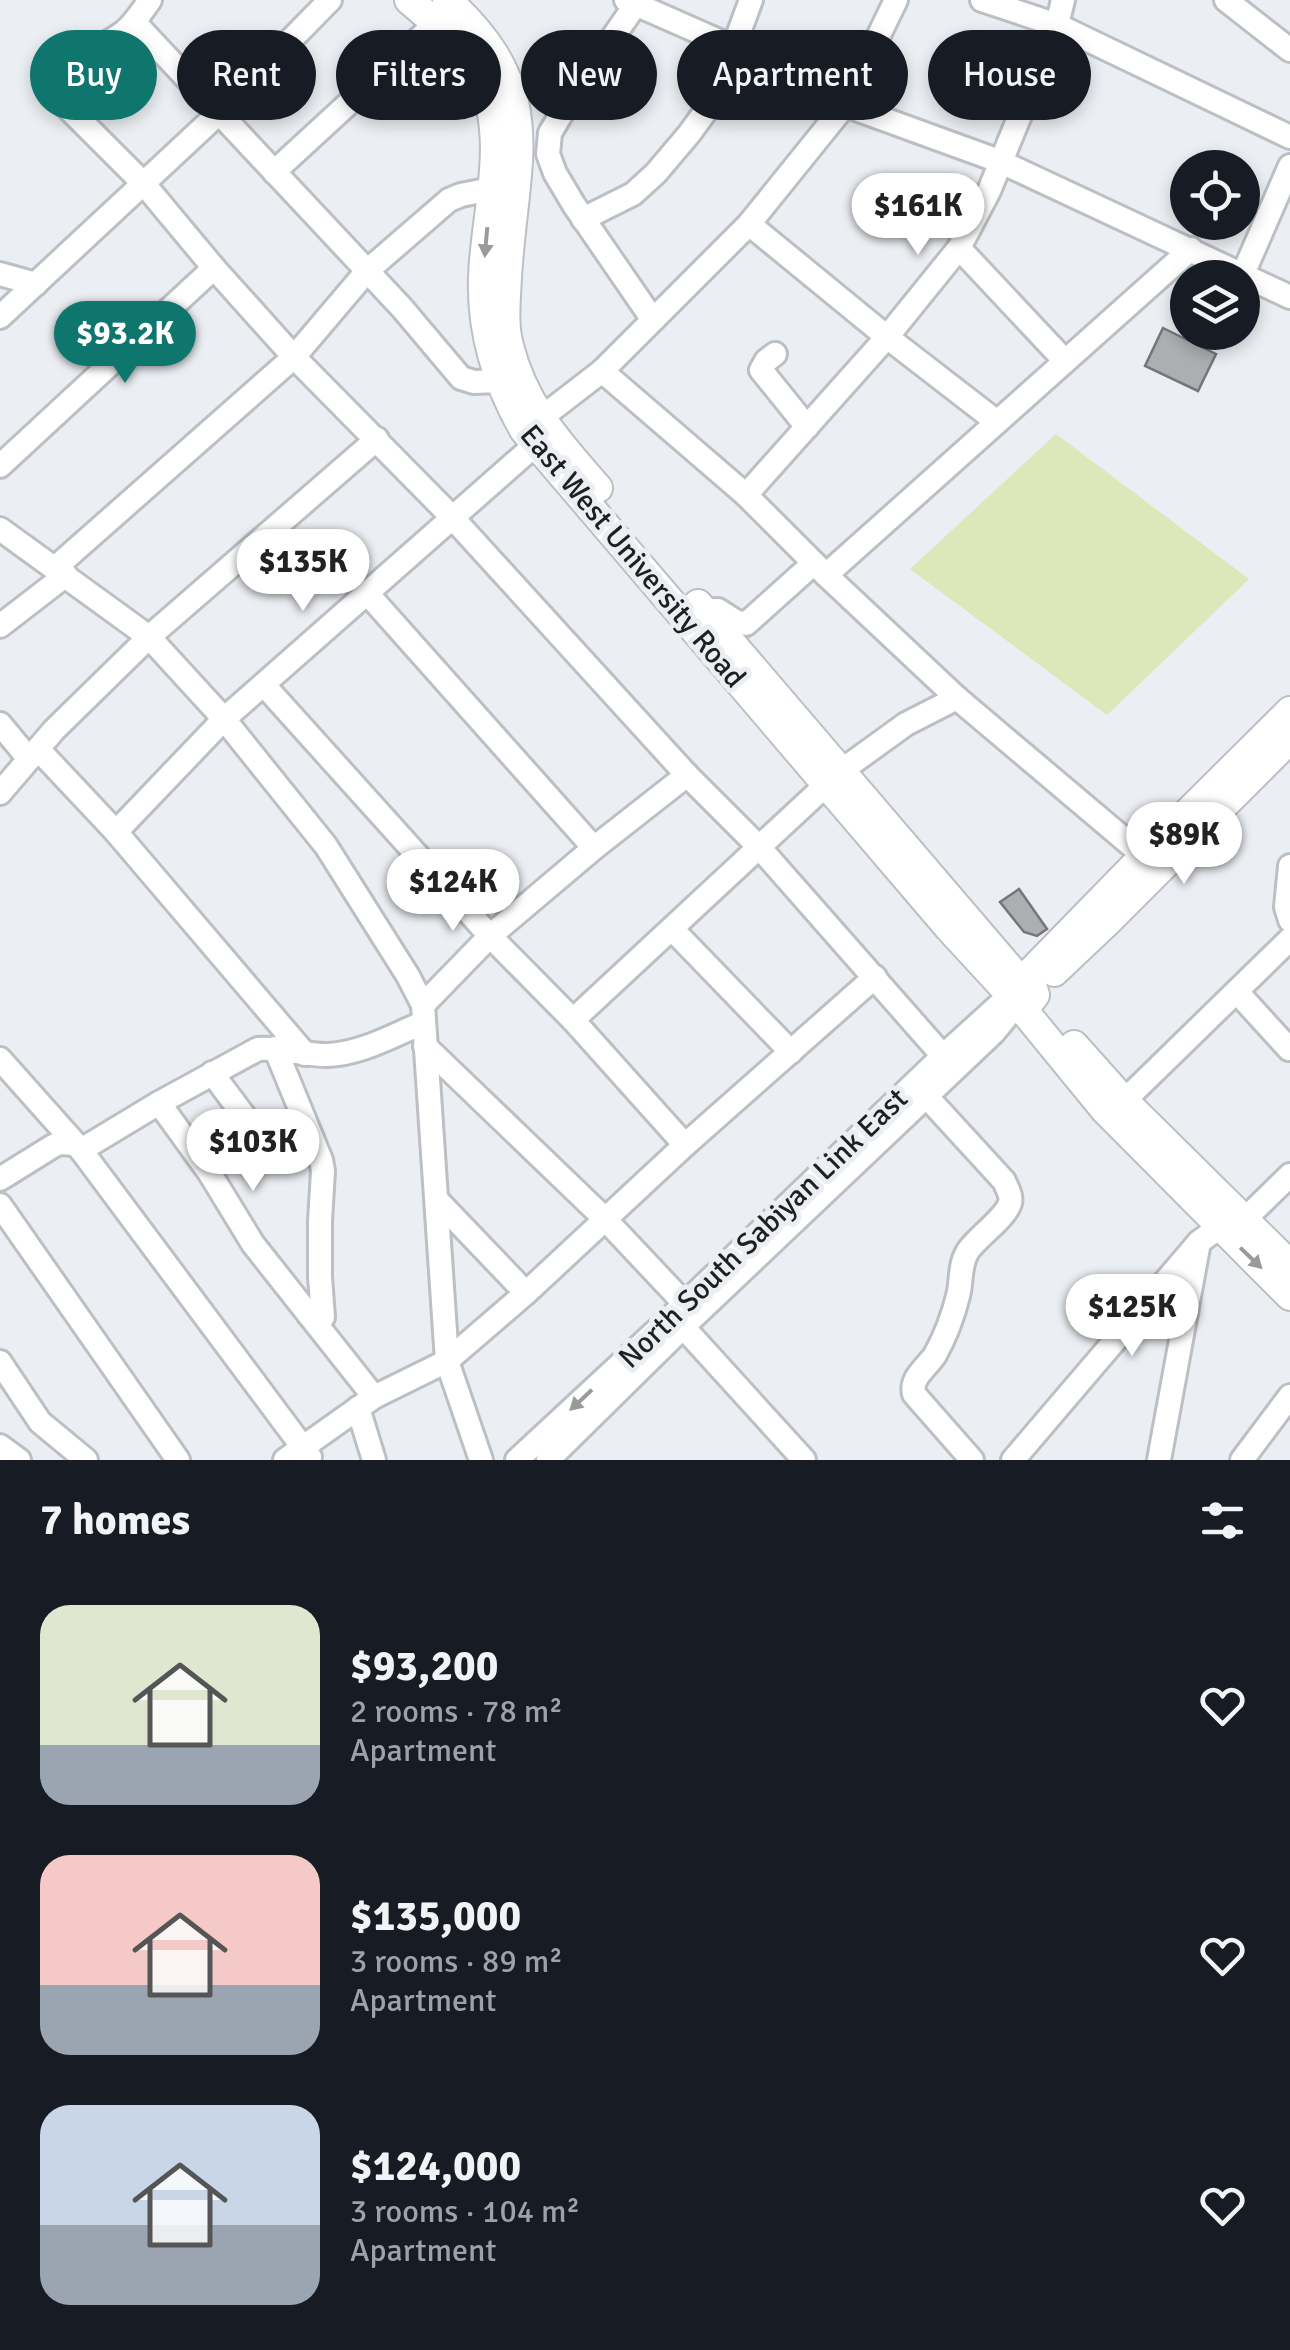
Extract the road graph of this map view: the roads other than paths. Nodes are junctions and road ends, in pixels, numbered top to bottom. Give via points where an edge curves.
1 (150, 0) edge
2 (330, 0) edge
3 (409, 0) edge
4 (752, 0) edge
5 (896, 0) edge
6 (982, 0) edge
7 (1063, 0) edge
8 (1226, 0) edge
9 (631, 2) edge
10 (446, 10) edge
11 (134, 23) junction
12 (1057, 25) junction
13 (301, 30) edge
14 (694, 30) edge
15 (741, 30) edge
16 (882, 30) edge
17 (1290, 50) edge
18 (177, 68) edge
19 (212, 120) edge
20 (227, 120) edge
21 (698, 120) edge
22 (834, 120) edge
23 (887, 120) edge
24 (1290, 136) edge
25 (999, 161) junction
26 (1290, 166) edge
27 (274, 172) junction
28 (144, 184) junction
29 (491, 189) junction
30 (583, 219) junction
31 (749, 224) junction
32 (959, 248) junction
33 (1191, 249) junction
34 (1214, 260) edge
35 (1249, 260) edge
36 (214, 268) junction
37 (367, 271) junction
38 (0, 274) edge
39 (1260, 283) edge
40 (36, 284) junction
41 (1290, 298) edge
42 (0, 318) edge
43 (653, 320) junction
44 (887, 337) junction
45 (775, 354) dead end
46 (294, 357) junction
47 (1065, 361) junction
48 (602, 371) junction
49 (500, 381) junction
50 (997, 422) junction
51 (807, 427) junction
52 (533, 432) junction
53 (377, 439) junction
54 (0, 466) edge
55 (746, 495) junction
56 (451, 516) junction
57 (0, 529) edge
58 (820, 569) junction
59 (61, 571) junction
60 (366, 592) junction
61 (704, 611) junction
62 (0, 626) edge
63 (150, 637) junction
64 (264, 685) junction
65 (958, 698) junction
66 (1290, 711) edge
67 (224, 719) junction
68 (0, 724) edge
69 (1290, 739) edge
70 (34, 754) junction
71 (687, 775) junction
72 (833, 778) junction
73 (0, 793) edge
74 (116, 832) junction
75 (760, 847) junction
76 (594, 848) junction
77 (1144, 856) junction
78 (1290, 866) edge
79 (1290, 920) edge
80 (672, 928) junction
81 (490, 936) junction
82 (1290, 939) edge
83 (875, 977) junction
84 (1236, 992) junction
85 (1021, 993) junction
86 (574, 1020) junction
87 (424, 1025) junction
88 (275, 1048) junction
89 (1289, 1049) edge
90 (791, 1052) junction
91 (305, 1054) junction
92 (943, 1056) junction
93 (0, 1059) edge
94 (212, 1073) junction
95 (927, 1097) junction
96 (1124, 1101) junction
97 (158, 1103) junction
98 (256, 1132) dead end
99 (685, 1145) junction
100 (78, 1147) junction
101 (1290, 1175) edge
102 (0, 1179) edge
103 (438, 1200) junction
104 (0, 1205) edge
105 (605, 1219) junction
106 (1221, 1230) junction
107 (1290, 1265) edge
108 (526, 1293) junction
109 (1290, 1296) edge
110 (309, 1315) junction
111 (680, 1315) junction
112 (447, 1361) junction
113 (0, 1362) edge
114 (1290, 1396) edge
115 (366, 1402) junction
116 (0, 1446) edge
117 (300, 1456) edge
118 (20, 1460) edge
119 (86, 1460) edge
120 (178, 1460) edge
121 (374, 1460) edge
122 (481, 1460) edge
123 (517, 1460) edge
124 (548, 1460) edge
125 (804, 1460) edge
126 (972, 1460) edge
127 (1013, 1460) edge
128 (1159, 1460) edge
129 (1242, 1460) edge

1 - 11 street
2 - 13 street
3 - 10 main road, East West University Road
4 - 15 street
5 - 16 street
6 - 12 street
7 - 12 street
8 - 17 street
9 - 14 street
9 - 30 street via 550,133 554,173
10 - 27 street
10 - 29 main road, East West University Road via 489,100
10 - 52 main road, East West University Road via 476,28 514,101 520,133 505,310
11 - 18 street
11 - 28 street via 72,66 60,91 66,106
12 - 24 street
12 - 25 street
19 - 28 street
20 - 27 street
21 - 30 street via 632,194
22 - 31 street
23 - 25 street
25 - 32 street
25 - 33 street
26 - 35 street
27 - 37 street
28 - 36 street
28 - 40 street
29 - 37 street via 449,200
29 -> 49 main road, East West University Road via 484,326
30 - 43 street
31 - 43 street
31 - 44 street
32 - 44 street
32 - 47 street
33 - 34 street
33 - 47 street
36 - 46 street
36 - 54 street
37 - 46 street
37 - 49 street via 461,378
38 - 40 street
39 - 41 street
40 - 42 street
43 - 48 street
44 - 50 street
44 - 51 street
45 - 51 street via 761,370
46 - 53 street
46 - 59 street
47 - 50 street
48 - 52 street
48 - 55 street
49 - 52 main road, East West University Road
50 - 58 street
51 - 55 street
52 - 56 street
52 - 61 main road, East West University Road
52 - 72 main road, East West University Road
53 - 56 street
53 - 63 street
55 - 58 street
56 - 60 street
56 - 71 street
57 - 59 street
58 - 61 street via 746,624 718,610
58 - 65 street
59 - 62 street
59 - 63 street
60 - 64 street
60 - 76 street
61 - 72 main road, East West University Road
63 - 67 street
63 - 70 street
64 - 67 street
64 - 81 street
65 - 72 street via 906,724
65 - 77 street
66 - 77 main road, North South Sabiyan Link East
67 - 74 street
67 - 87 street via 326,846 408,976
68 - 70 street
69 - 85 main road, North South Sabiyan Link East via 1122,908
70 - 73 street
70 - 74 street
71 - 75 street
71 - 76 street
72 - 75 street
72 - 85 main road, East West University Road via 949,928
74 - 91 street
75 - 80 street
75 - 83 street
76 - 81 street
77 - 85 main road, North South Sabiyan Link East
78 - 79 street
80 - 86 street
80 - 90 street
81 - 86 street
81 - 87 street
82 - 84 street
83 - 90 street
83 - 92 street
84 - 89 street
84 - 96 street
85 - 92 street, North South Sabiyan Link East
85 - 95 street, North South Sabiyan Link East via 994,1032
85 - 96 main road, East West University Road
85 - 106 main road, East West University Road via 1105,1110
86 - 99 street
87 - 91 street via 350,1053
87 - 103 street
87 - 105 street
88 - 91 street
88 - 94 street via 258,1049
88 - 110 street via 323,1171 324,1317
90 - 99 street
92 - 111 street, North South Sabiyan Link East
93 - 100 street
94 - 97 street
94 - 98 street
95 - 111 street, North South Sabiyan Link East
95 - 126 street via 1010,1195 967,1253 949,1324 912,1388
96 - 106 main road, East West University Road
97 - 100 street
97 - 110 street
99 - 105 street
100 - 102 street via 52,1146
100 - 117 street
101 - 106 street
103 - 108 street
103 - 112 street
104 - 120 street
105 - 108 street
105 - 111 street
106 - 107 main road, East West University Road
106 -> 109 main road, East West University Road
106 - 127 street
106 - 128 street
108 - 112 street
110 - 115 street
111 -> 123 street, North South Sabiyan Link East
111 - 124 street, North South Sabiyan Link East
111 - 125 street
112 - 115 street
112 - 122 street
113 - 119 street via 40,1422
114 - 129 street
115 - 117 street
115 - 121 street
116 - 118 street

